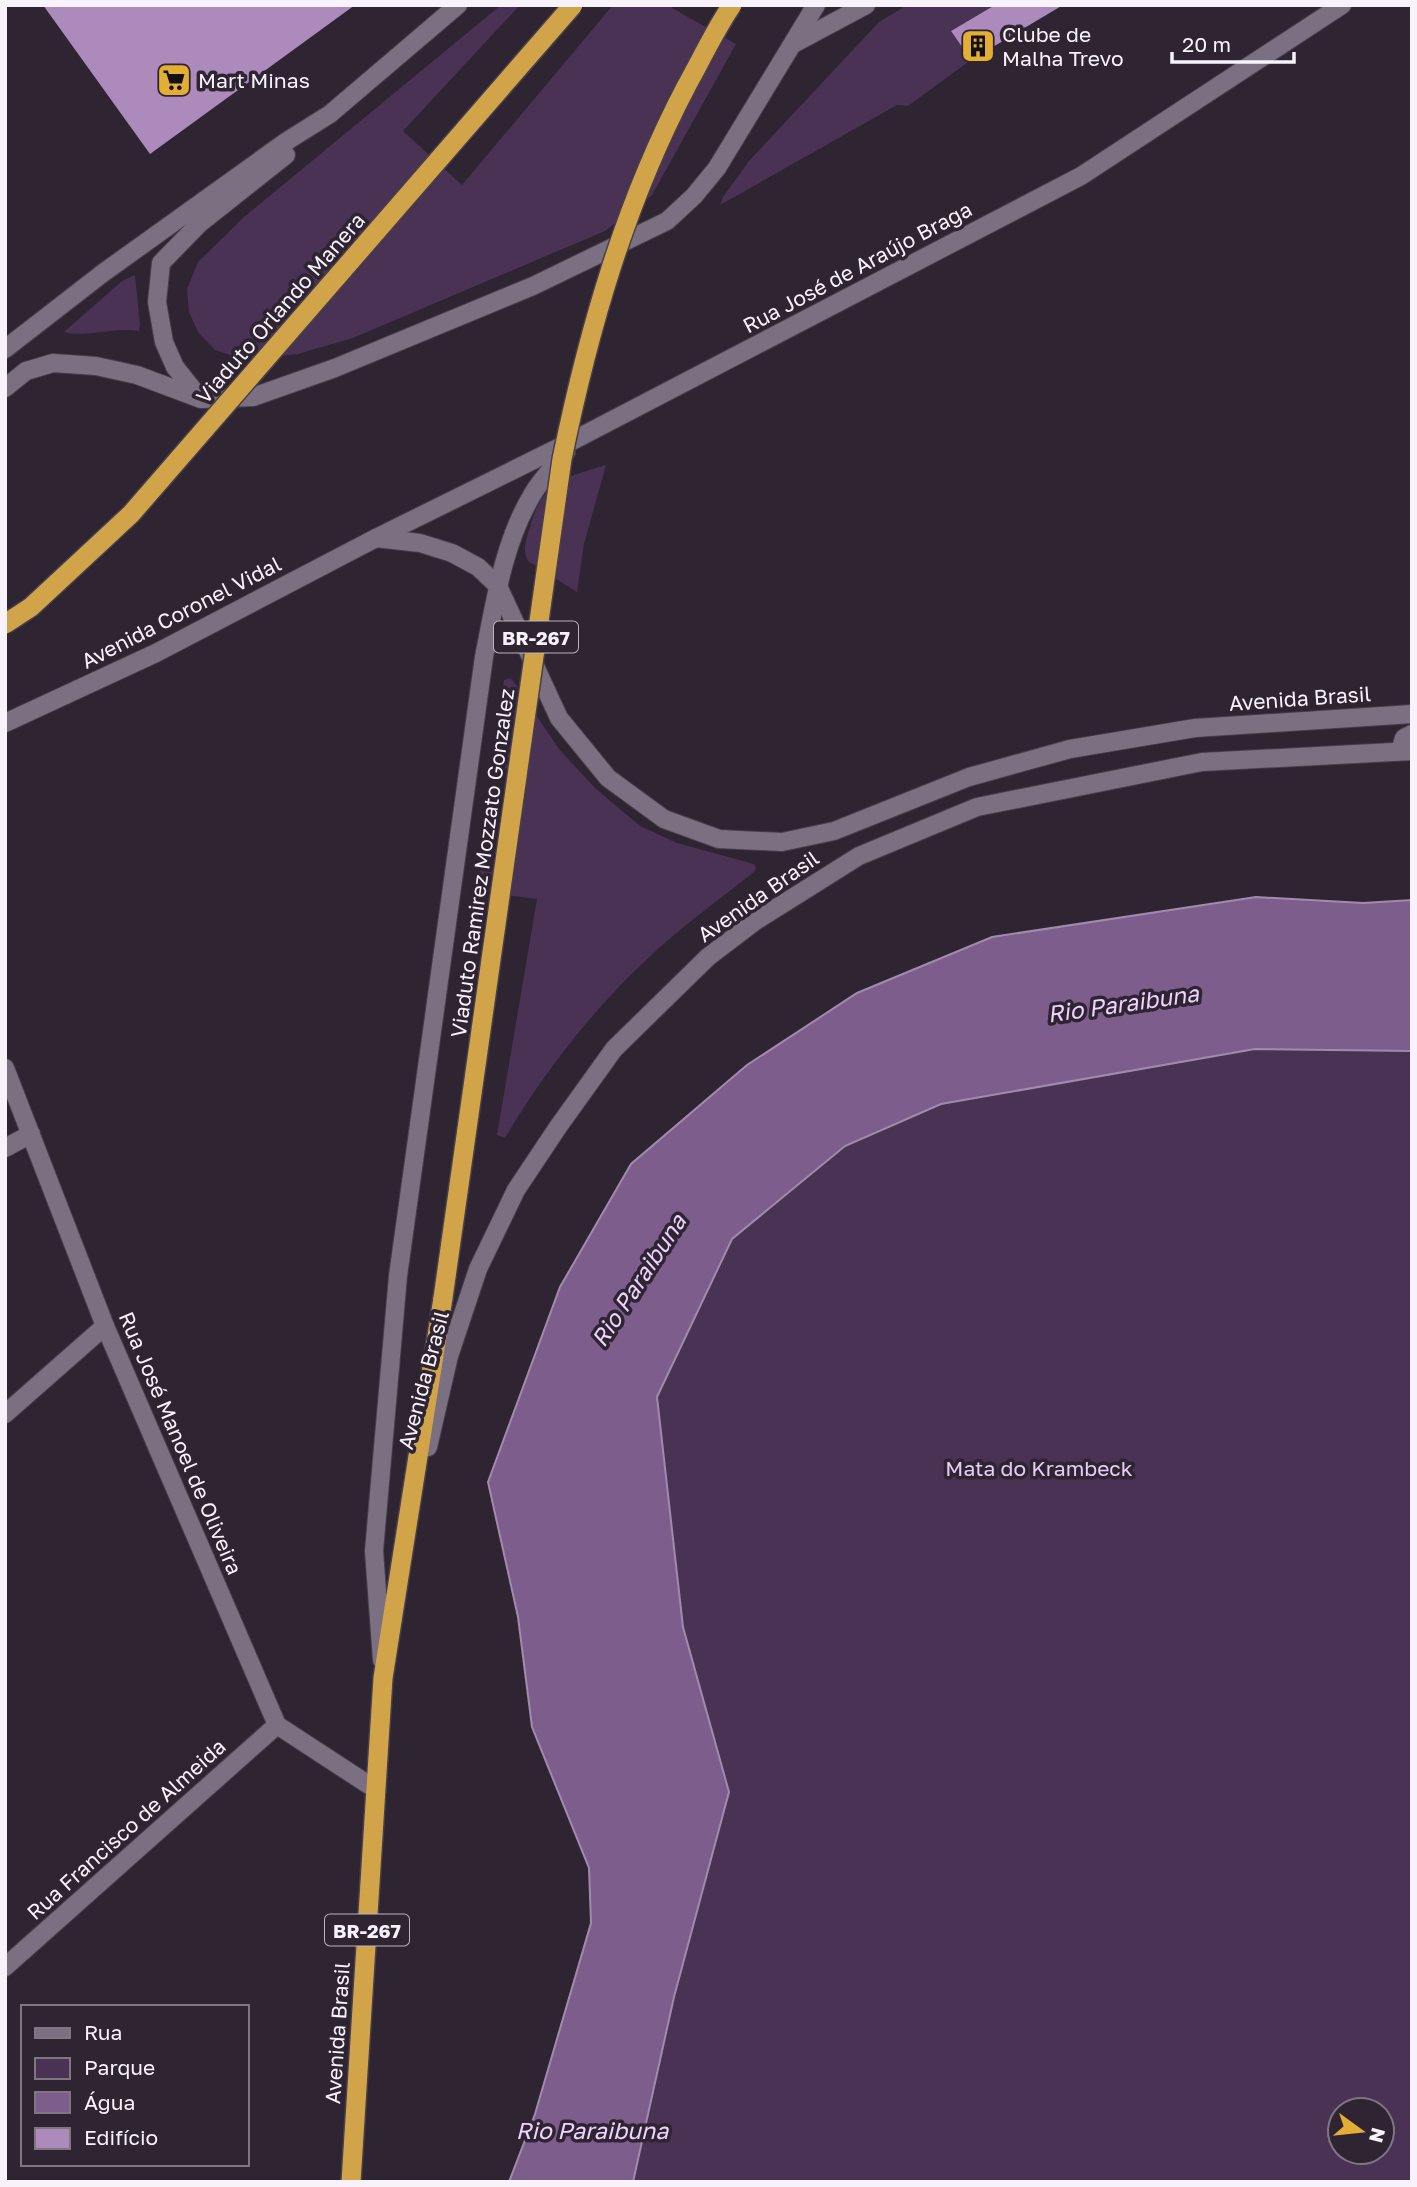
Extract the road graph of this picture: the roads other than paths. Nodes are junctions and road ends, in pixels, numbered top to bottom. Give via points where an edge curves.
1 (458, 5) edge
2 (573, 5) edge
3 (732, 5) edge
4 (816, 5) edge
5 (866, 5) edge
6 (1342, 5) edge
7 (795, 43) junction
8 (330, 114) junction
9 (5, 349) edge
10 (5, 388) edge
11 (201, 398) junction
12 (576, 439) junction
13 (376, 538) junction
14 (498, 586) junction
15 (5, 624) edge
16 (1412, 714) edge
17 (5, 723) edge
18 (1412, 734) edge
19 (1406, 751) edge
20 (5, 1068) edge
21 (31, 1134) junction
22 (5, 1148) edge
23 (443, 1298) joint
24 (105, 1326) junction
25 (5, 1414) edge
26 (404, 1550) junction
27 (383, 1678) junction
28 (277, 1725) junction
29 (375, 1789) junction
30 (5, 1967) edge
31 (351, 2182) edge

1 - 8 main road
2 - 15 highway, Viaduto Orlando Manera, bridge via 131,514 31,607
3 - 23 highway, Viaduto Ramirez Mozzato Gonzalez / BR-267, bridge via 659,139 619,240 579,374 562,459
4 - 7 main road
5 - 7 main road
6 - 12 main road, Rua José de Araújo Braga via 1081,176
7 - 11 main road via 717,168 667,220 533,286 335,368 253,397
8 - 9 main road via 103,273
8 - 11 main road via 199,224 161,263 157,302 164,342 175,367
10 - 11 main road via 26,371 53,363 137,375
12 - 13 main road, Rua José de Araújo Braga
12 - 14 main road, Avenida Brasil via 523,512
13 - 14 main road, Avenida Brasil via 452,553 478,567
13 - 17 main road, Avenida Coronel Vidal via 156,653
14 - 16 main road, Avenida Brasil via 559,718 608,778 664,819 719,839 782,842 834,831 969,777 1070,749 1195,728
14 - 27 main road, Avenida Brasil via 484,657 398,1276 374,1551
18 - 19 main road via 1404,738
19 - 26 main road, Avenida Brasil via 1202,762 977,807 859,856 754,922 708,957 614,1049 516,1190 478,1269 449,1356
20 - 21 main road, Rua José Manoel de Oliveira
21 - 22 main road
21 - 24 main road, Rua José Manoel de Oliveira
23 - 26 highway, Avenida Brasil / BR-267
24 - 25 main road
24 - 28 main road, Rua José Manoel de Oliveira
26 - 27 highway, Avenida Brasil / BR-267
27 - 29 highway, Avenida Brasil / BR-267
28 - 29 main road
28 - 30 main road, Rua Francisco de Almeida
29 - 31 highway, Avenida Brasil / BR-267

